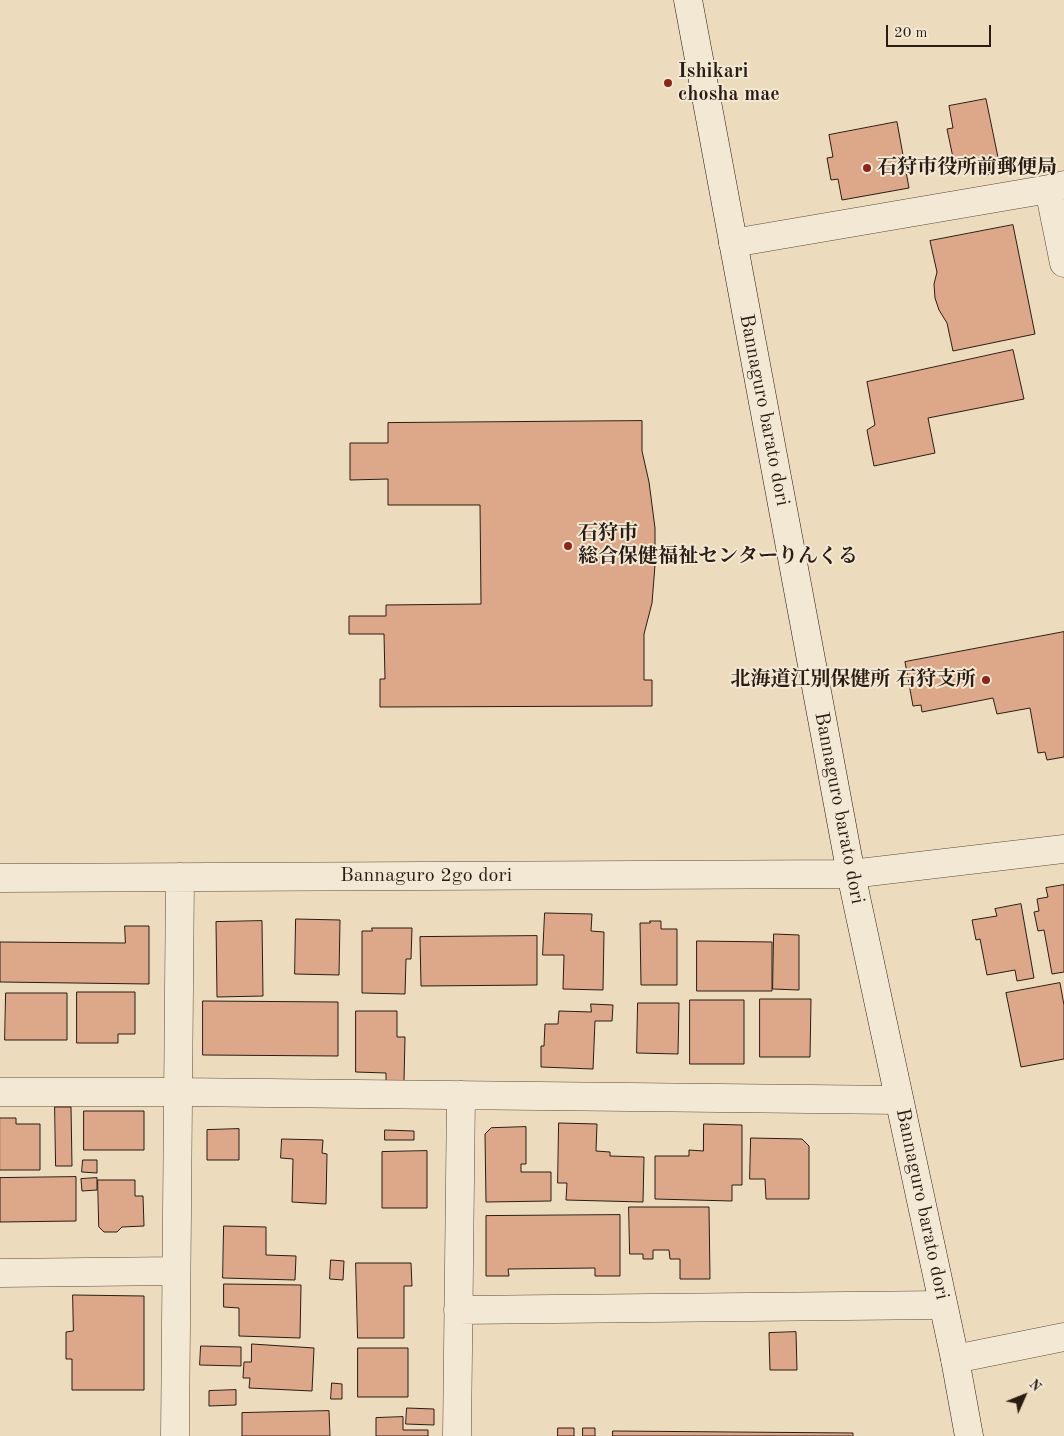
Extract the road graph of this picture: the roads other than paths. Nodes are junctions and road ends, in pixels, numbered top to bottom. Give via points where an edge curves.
1 (688, 0) edge
2 (1057, 187) edge
3 (733, 243) junction
4 (1064, 263) edge
5 (1064, 849) edge
6 (852, 874) junction
7 (180, 877) junction
8 (0, 878) edge
9 (0, 1092) edge
10 (178, 1092) junction
11 (461, 1095) junction
12 (900, 1100) junction
13 (176, 1271) junction
14 (0, 1273) edge
15 (943, 1305) junction
16 (458, 1310) junction
17 (1064, 1337) edge
18 (955, 1359) junction
19 (175, 1436) edge
20 (457, 1436) edge
21 (969, 1436) edge

1 - 3 street, Bannaguro barato dori
2 - 3 street
2 - 4 street
3 - 6 street, Bannaguro barato dori
5 - 6 street, Bannaguro 2go dori
6 - 7 street, Bannaguro 2go dori
6 - 12 street, Bannaguro barato dori
7 - 8 street, Bannaguro 2go dori
7 - 10 street
9 - 10 street
10 - 11 street
10 - 13 street
11 - 12 street
11 - 16 street
12 - 15 street, Bannaguro barato dori
13 - 14 street
13 - 19 street
15 - 16 street
15 - 18 street, Bannaguro barato dori
16 - 20 street
17 - 18 street
18 - 21 street, Bannaguro barato dori

